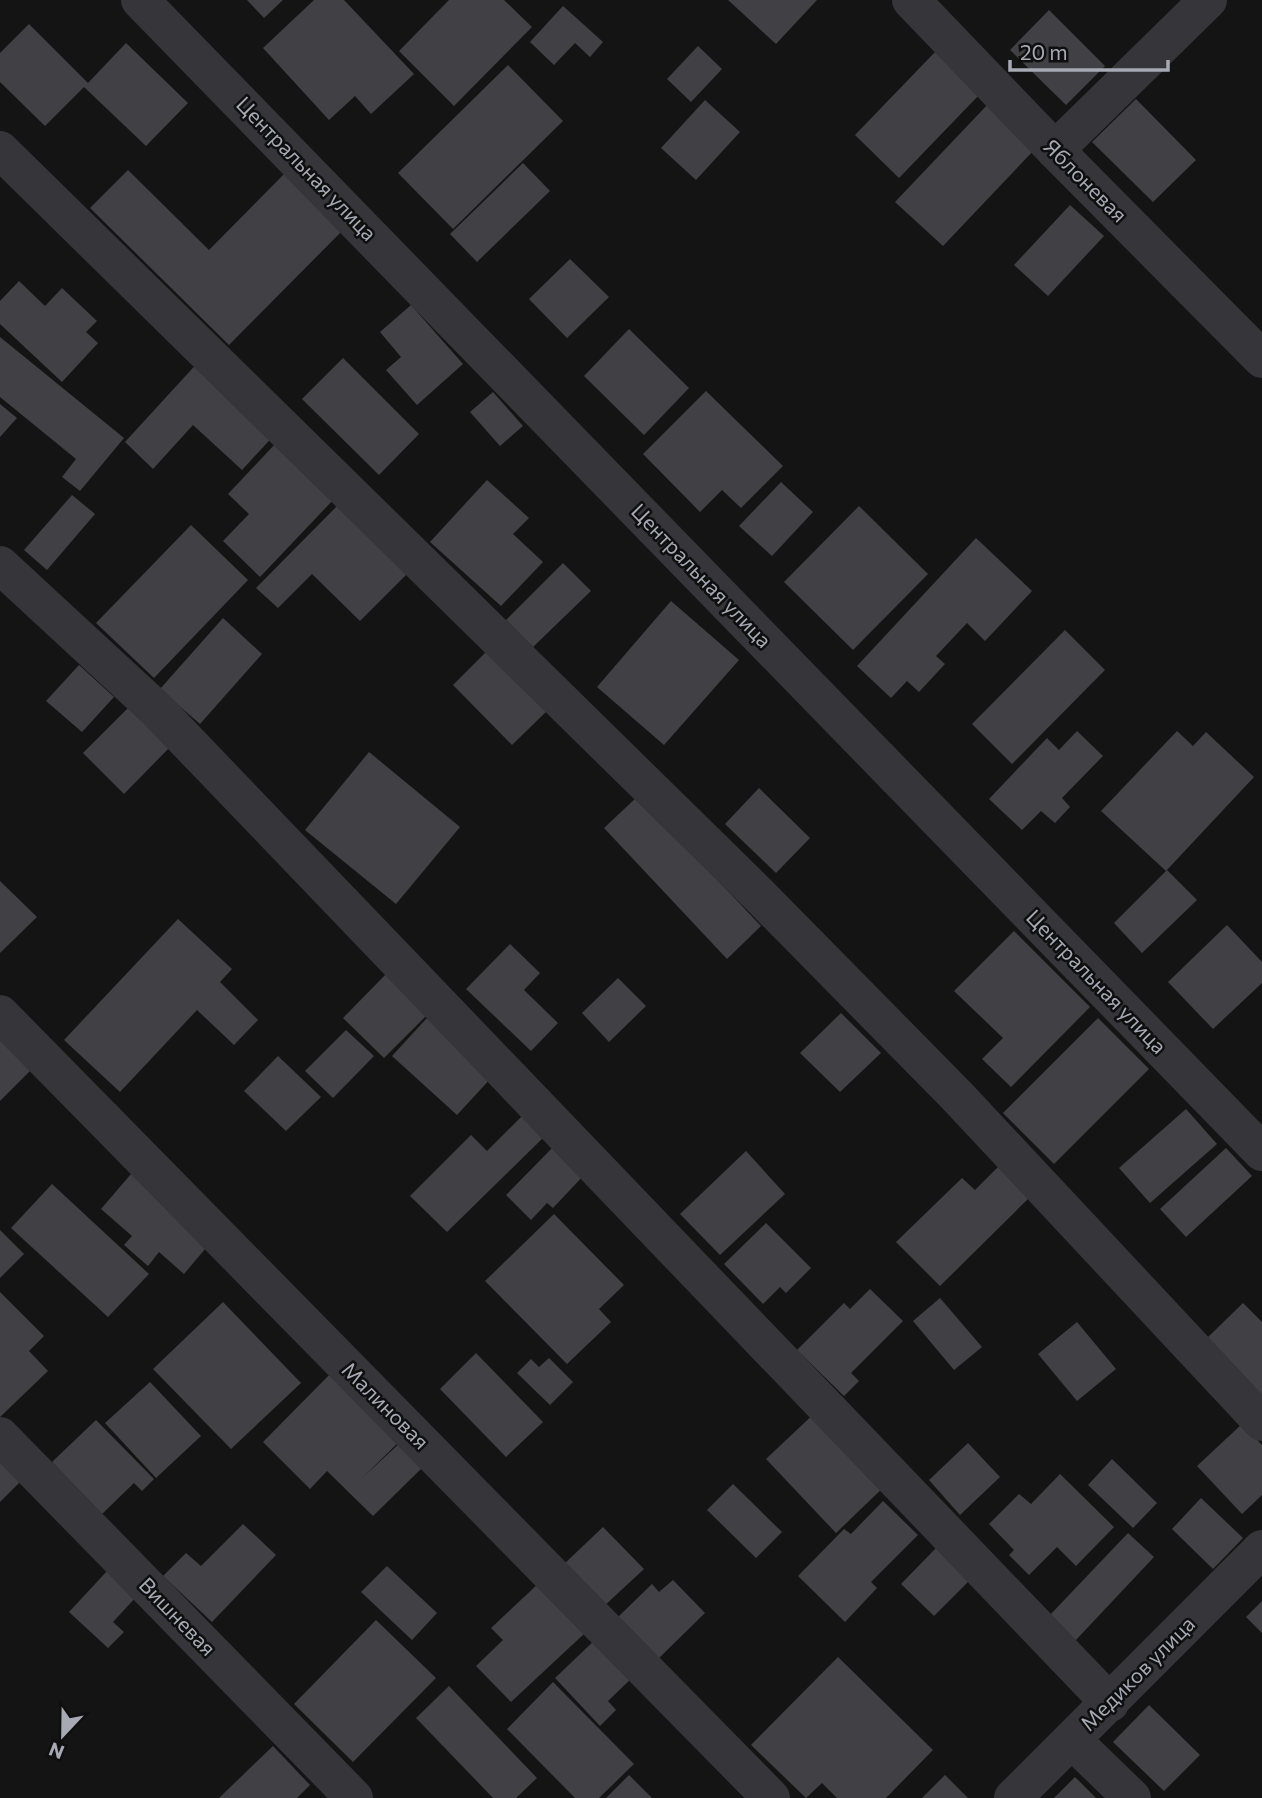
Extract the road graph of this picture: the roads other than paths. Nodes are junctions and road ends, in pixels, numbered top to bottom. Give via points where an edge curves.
1 (140, 0) edge
2 (911, 0) edge
3 (1208, 0) edge
4 (0, 150) edge
5 (1055, 150) junction
6 (1262, 359) edge
7 (0, 565) edge
8 (0, 1014) edge
9 (1262, 1152) edge
10 (1262, 1422) edge
11 (0, 1436) edge
12 (1262, 1549) edge
13 (1110, 1703) junction
14 (1072, 1740) junction
15 (354, 1798) edge
16 (771, 1798) edge
17 (1013, 1798) edge
18 (1132, 1798) edge

1 - 9 street, Центральная улица
2 - 5 street, Яблоневая
3 - 5 street
4 - 10 street via 760,896 957,1096
5 - 6 street, Яблоневая
7 - 13 street via 157,710
8 - 16 street, Малиновая
11 - 15 street, Вишневая
12 - 13 street, Медиков улица
13 - 14 street, Медиков улица
14 - 17 street, Медиков улица
14 - 18 street

